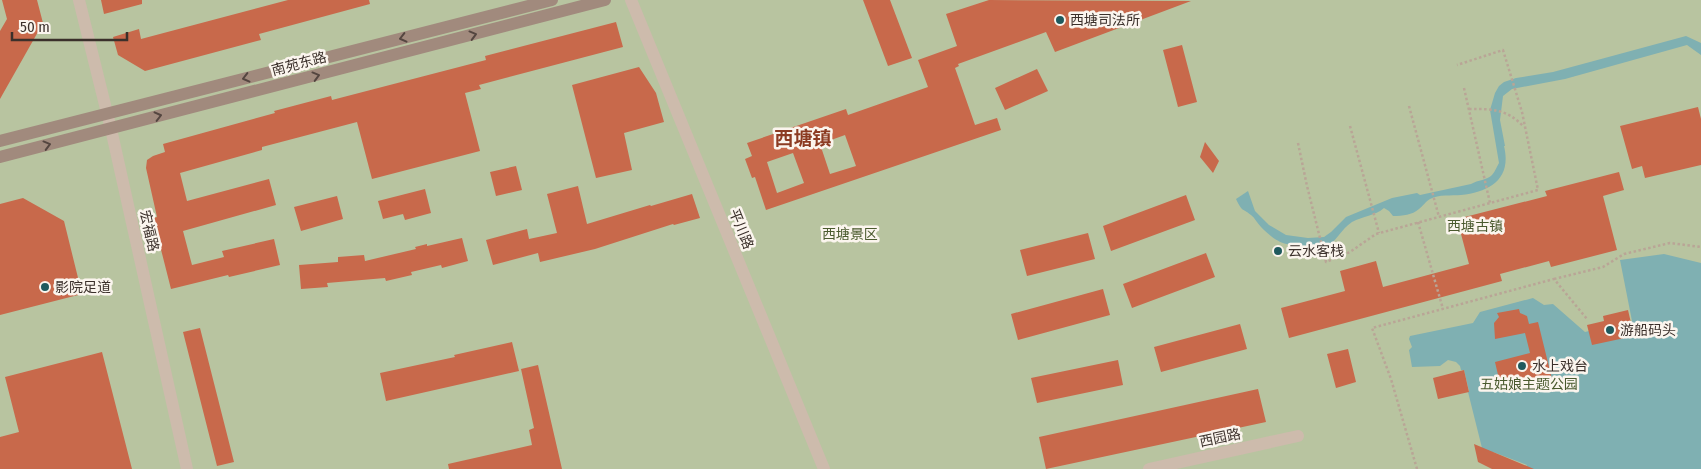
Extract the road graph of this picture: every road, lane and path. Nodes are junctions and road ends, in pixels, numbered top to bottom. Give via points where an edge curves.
1 (79, 0) edge
2 (552, 0) edge
3 (605, 0) edge
4 (631, 0) edge
5 (1458, 65) dead end
6 (1464, 88) dead end
7 (1410, 106) dead end
8 (1469, 109) junction
9 (108, 113) junction
10 (1350, 126) dead end
11 (111, 128) junction
12 (1525, 128) junction
13 (0, 141) edge
14 (1298, 143) dead end
15 (0, 157) edge
16 (1490, 203) junction
17 (1439, 217) junction
18 (1418, 222) junction
19 (1379, 233) junction
20 (1701, 247) edge
21 (1554, 279) junction
22 (1443, 309) junction
23 (1587, 318) dead end
24 (1298, 436) dead end
25 (188, 469) edge
26 (824, 469) edge
27 (1149, 469) edge
28 (1417, 469) edge

1 - 9 street, 宏福路
2 -> 9 main road, 南苑东路
11 -> 3 main road, 南苑东路
4 - 26 street, 平川路
5 - 12 path via 1504,50
6 - 8 path
7 - 17 path
8 - 12 path via 1504,112
8 - 16 path
9 - 11 street, 宏福路
9 - 13 main road, 南苑东路
10 - 19 path
15 -> 11 main road, 南苑东路
11 - 25 street, 宏福路
12 - 16 path via 1538,190
14 - 19 path via 1326,262 1350,252
16 - 17 path
17 - 18 path
18 - 19 path
18 - 22 path
20 - 21 path via 1670,243 1624,254 1603,267
21 - 22 path
21 - 23 path
22 - 28 path via 1372,328 1391,379
24 - 27 street, 西园路

